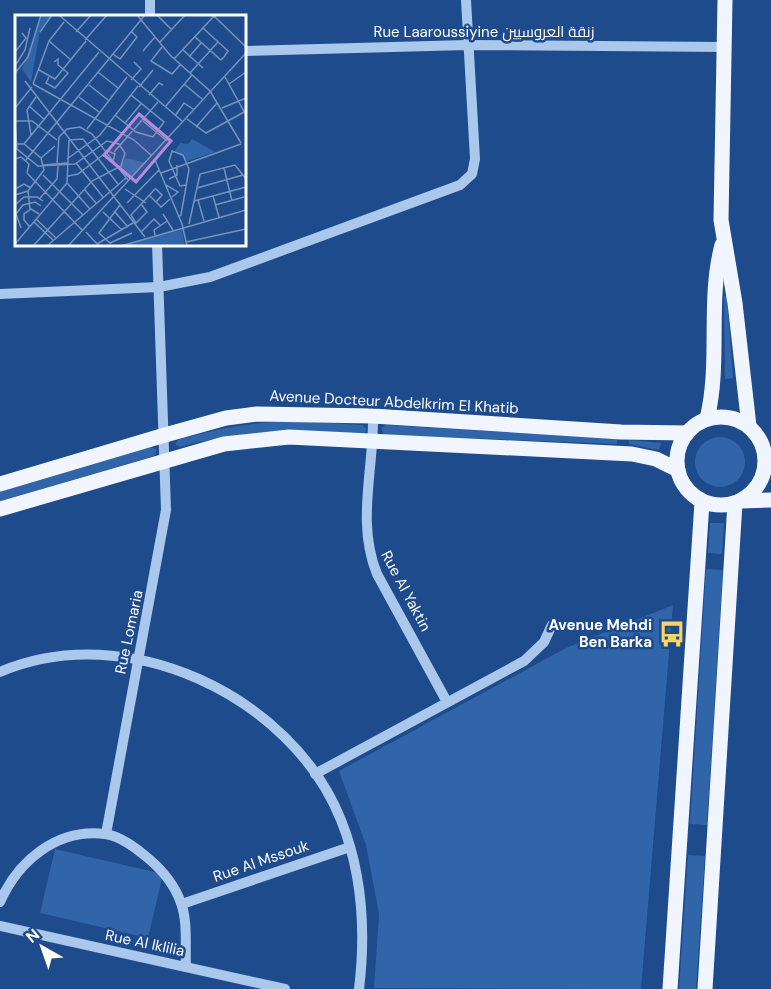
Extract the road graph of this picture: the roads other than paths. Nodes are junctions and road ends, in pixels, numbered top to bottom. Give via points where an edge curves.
1 (466, 0) edge
2 (725, 0) edge
3 (467, 45) junction
4 (725, 47) junction
5 (246, 51) edge
6 (723, 242) junction
7 (157, 246) edge
8 (159, 287) junction
9 (0, 294) edge
10 (373, 416) junction
11 (707, 419) junction
12 (749, 426) junction
13 (687, 433) junction
14 (165, 435) junction
15 (373, 442) junction
16 (768, 459) edge
17 (166, 460) junction
18 (678, 470) junction
19 (0, 484) edge
20 (771, 500) edge
21 (702, 501) junction
22 (738, 502) junction
23 (0, 509) edge
24 (552, 625) dead end
25 (138, 659) junction
26 (0, 672) edge
27 (447, 702) junction
28 (315, 774) junction
29 (106, 834) junction
30 (350, 847) junction
31 (0, 902) edge
32 (182, 904) junction
33 (0, 926) edge
34 (186, 967) junction
35 (285, 989) edge
36 (359, 989) edge
37 (670, 989) edge
38 (705, 989) edge

1 - 3 street
2 - 4 main road
3 - 4 street, Rue Laaroussiyine زنقة العروسيين
3 - 5 street, Rue Laaroussiyine زنقة العروسيين
3 - 8 street via 475,159 468,180 450,190 210,277
4 - 6 main road via 720,171
6 - 11 main road via 715,279 712,388
6 - 12 main road via 734,291
7 - 8 street, Rue Lomaria
8 - 9 street
8 - 14 street, Rue Lomaria
10 - 13 main road, Avenue Docteur Abdelkrim El Khatib
10 - 14 main road, Avenue Docteur Abdelkrim El Khatib via 257,414
10 - 15 street, Rue Al Yaktin
11 - 12 main road via 729,417
11 - 13 main road
12 - 16 main road
13 - 18 main road via 677,457
14 - 17 street, Rue Lomaria
14 - 19 main road, Avenue Docteur Abdelkrim El Khatib
15 - 17 main road via 255,439
15 - 18 main road via 632,454 656,459
15 - 27 street, Rue Al Yaktin via 366,520 369,553
16 - 22 main road via 760,483
17 - 23 main road
17 - 25 street, Rue Lomaria via 164,526
18 - 21 main road via 686,489
20 - 22 main road
21 - 22 main road via 719,506
21 - 37 main road
22 - 38 main road
24 - 27 street via 544,642 524,661
25 - 26 street via 78,655
25 - 28 street via 189,675 238,699 287,740
25 - 29 street, Rue Lomaria
27 - 28 street
28 - 30 street via 335,807
29 - 31 street via 66,839 28,858
29 - 32 street via 133,846 156,865
30 - 32 street, Rue Al Mssouk
30 - 36 street via 364,923
32 - 34 street
33 - 34 street, Rue Al Iklilia
34 - 35 street, Rue Al Iklilia

